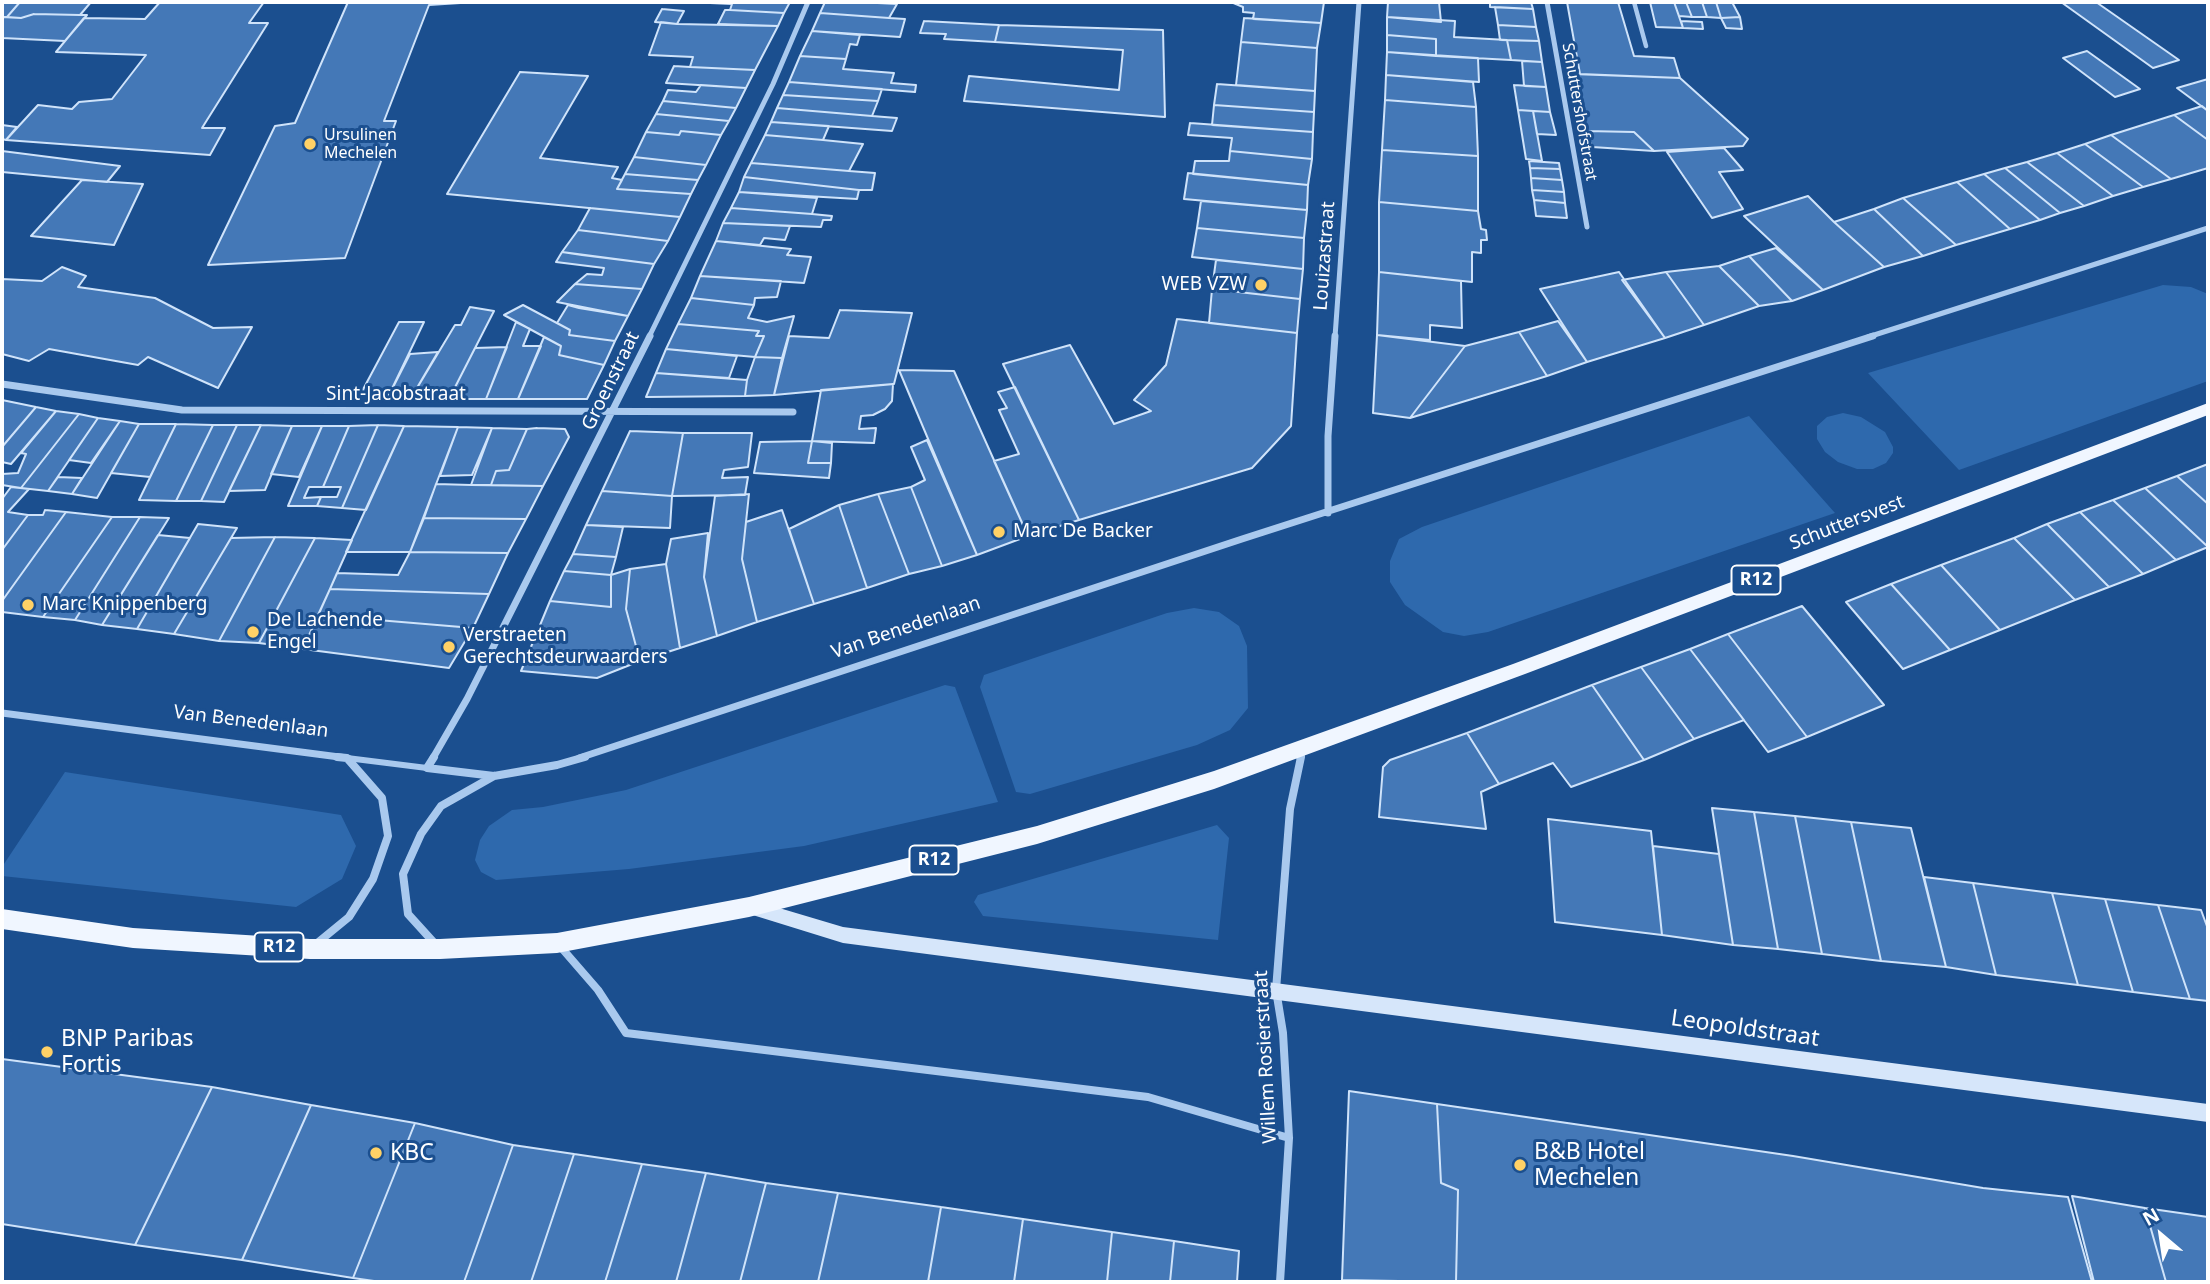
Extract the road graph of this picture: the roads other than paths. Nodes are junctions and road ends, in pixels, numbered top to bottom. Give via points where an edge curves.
1 (808, 2) edge
2 (1359, 2) edge
3 (1547, 2) edge
4 (1634, 2) edge
5 (1646, 46) dead end
6 (1587, 227) dead end
7 (2208, 228) edge
8 (2, 384) edge
9 (2208, 409) edge
10 (614, 411) junction
11 (793, 412) dead end
12 (1328, 513) junction
13 (2, 713) edge
14 (1302, 747) junction
15 (347, 758) junction
16 (427, 768) junction
17 (494, 776) junction
18 (749, 907) junction
19 (2, 919) edge
20 (557, 943) junction
21 (310, 949) junction
22 (440, 949) junction
23 (1276, 990) junction
24 (2208, 1113) edge
25 (1289, 1138) junction
26 (1280, 1282) edge

1 - 10 street, Groenstraat via 773,84
2 - 12 street, Louizastraat via 1328,436
3 - 6 street, Schuttershofstraat
4 - 5 lane
7 - 12 street
8 - 10 street, Sint-Jacobstraat via 182,410
9 - 14 main road, Schuttersvest / R12
10 - 11 street, Sint-Jacobstraat
10 - 16 street, Groenstraat
12 - 17 street, Van Benedenlaan via 641,740 557,765
13 - 15 street, Van Benedenlaan
14 - 18 main road, R12 via 1214,780 1037,835
14 - 23 street, Willem Rosierstraat via 1290,809
15 - 16 lane, Van Benedenlaan
15 - 21 street via 382,797 388,836 373,879 349,918
16 - 17 street, Van Benedenlaan
17 - 22 street, Van Benedenlaan via 441,806 421,834 403,873 408,914
18 - 20 main road, R12
18 - 23 main road via 843,935
19 - 21 main road, R12 via 134,938
20 - 22 main road, R12
20 - 25 street via 598,990 626,1032 1148,1097
21 - 22 main road, R12
23 - 24 main road, Leopoldstraat
23 - 25 street, Willem Rosierstraat
25 - 26 street, Willem Rosierstraat

